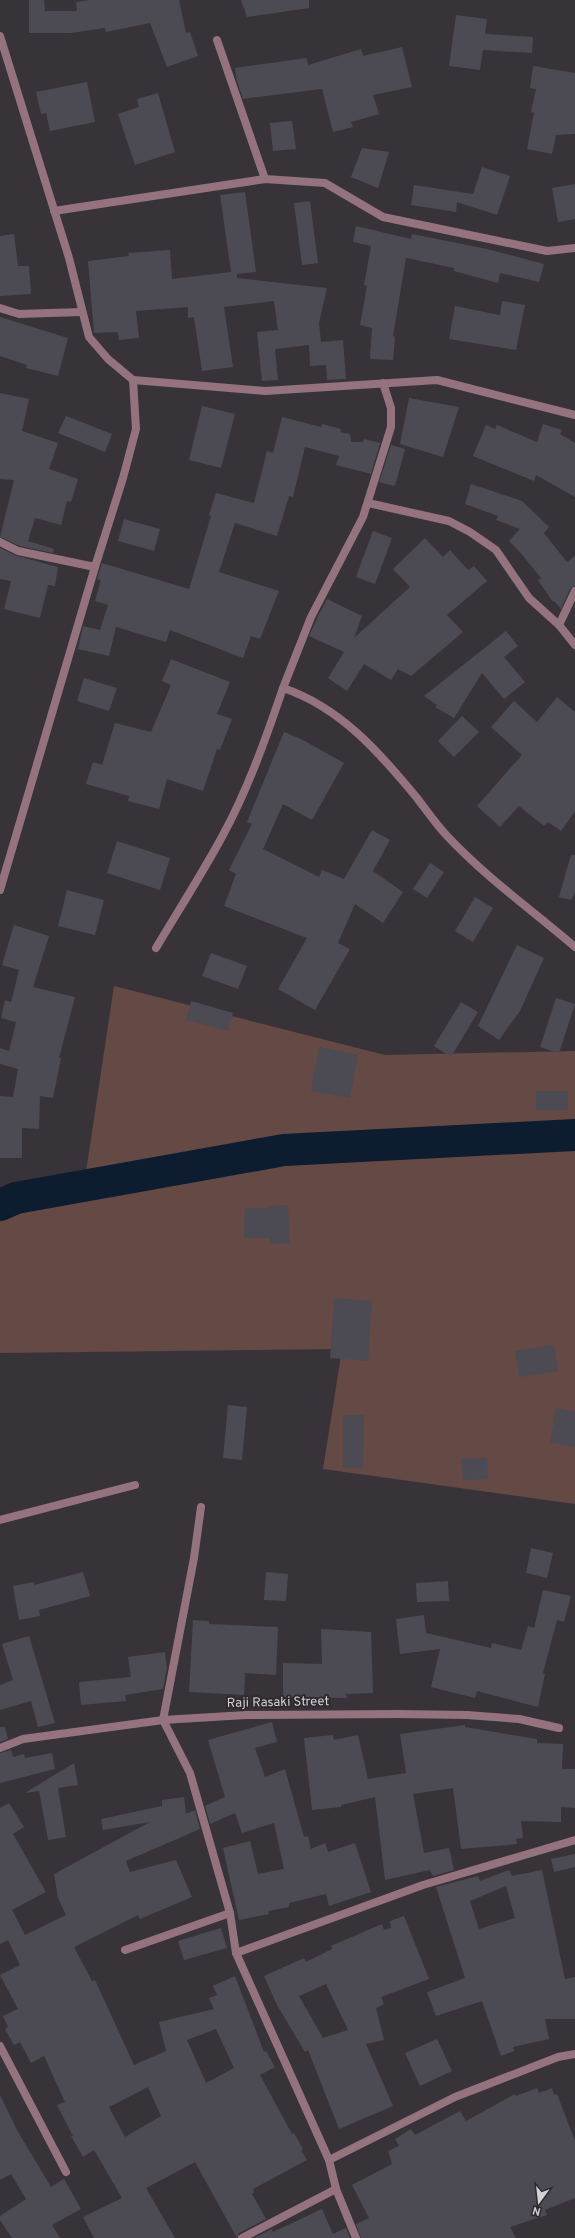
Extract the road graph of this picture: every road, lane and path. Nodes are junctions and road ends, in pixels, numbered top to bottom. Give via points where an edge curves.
1 (0, 36) edge
2 (217, 40) dead end
3 (4, 61) edge
4 (265, 179) junction
5 (54, 210) junction
6 (575, 248) edge
7 (0, 308) edge
8 (82, 312) junction
9 (133, 380) junction
10 (383, 383) junction
11 (575, 415) edge
12 (368, 503) junction
13 (0, 542) edge
14 (95, 567) junction
15 (575, 591) edge
16 (560, 626) junction
17 (575, 645) edge
18 (283, 688) junction
19 (0, 890) edge
20 (575, 946) edge
21 (156, 948) dead end
22 (135, 1485) dead end
23 (201, 1507) dead end
24 (0, 1520) edge
25 (163, 1720) junction
26 (559, 1728) dead end
27 (0, 1748) edge
28 (575, 1840) edge
29 (230, 1914) junction
30 (125, 1950) dead end
31 (236, 1953) junction
32 (0, 2046) edge
33 (575, 2054) edge
34 (329, 2160) junction
35 (66, 2172) dead end
36 (336, 2189) junction
37 (242, 2238) edge
38 (356, 2238) edge

1 - 3 street
2 - 4 street
3 - 5 street
4 - 5 street
4 - 6 street via 325,182 383,217 547,250
5 - 8 street
7 - 8 street via 19,314
8 - 9 street via 89,337 108,359
9 - 10 street via 264,391
9 - 14 street via 136,429
10 - 11 street via 437,380
10 - 12 street via 391,408 391,427
12 - 16 street via 449,520 470,532 496,550 529,598
12 - 18 street via 361,522 311,617
13 - 14 street via 18,551
14 - 19 street
15 - 16 street
16 - 17 street
18 - 20 street via 302,694 351,726 380,755 448,838
18 - 21 street via 267,737 239,804 223,836
22 - 24 street
23 - 25 street via 194,1558
25 - 26 street, Raji Rasaki Street via 246,1715 397,1714 519,1719
25 - 27 street, Raji Rasaki Street via 23,1739
25 - 29 street via 190,1773
28 - 31 street via 423,1885
29 - 30 street
29 - 31 street
31 - 34 street
32 - 35 street
33 - 34 street via 455,2096
34 - 36 street
36 - 37 street
36 - 38 street

